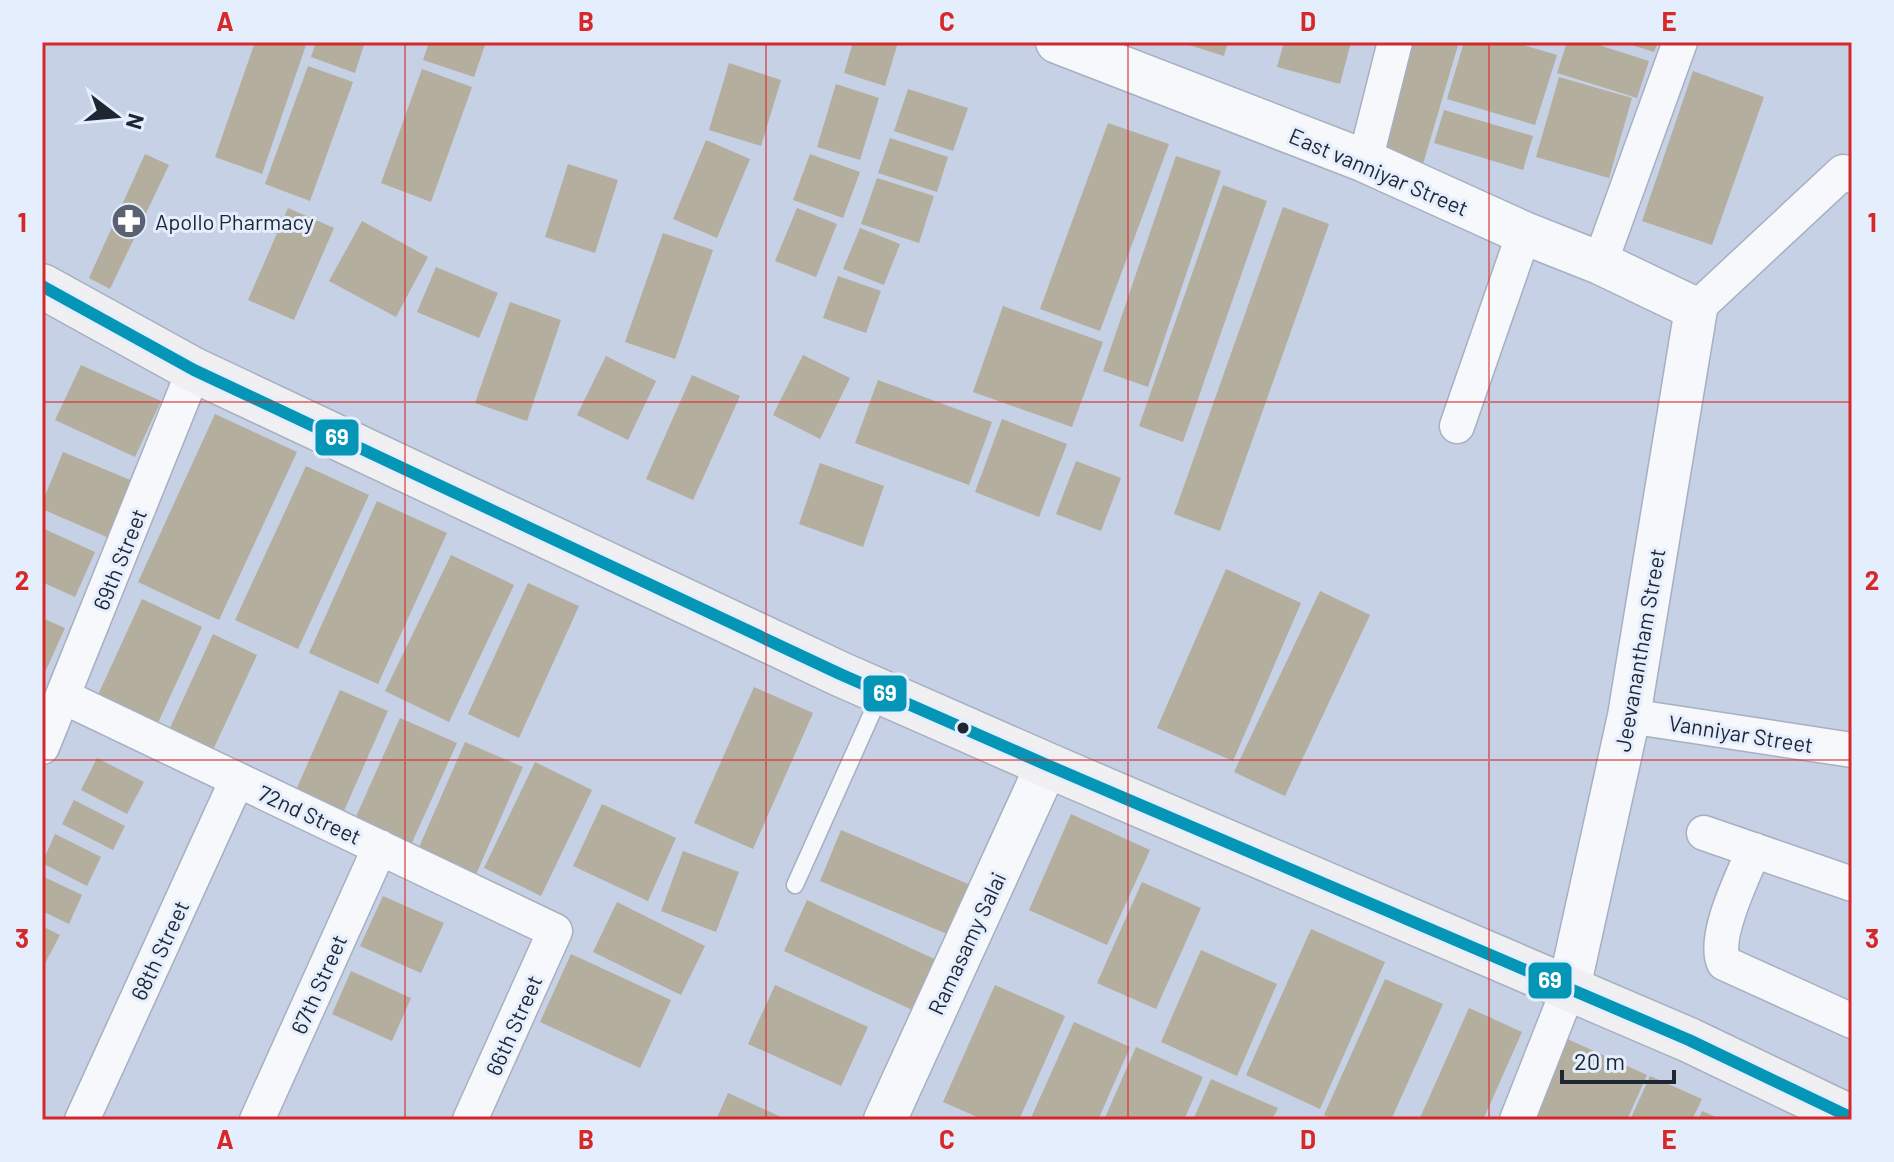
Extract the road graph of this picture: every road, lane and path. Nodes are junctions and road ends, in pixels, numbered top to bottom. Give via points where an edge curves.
1 (1057, 42) edge
2 (1395, 42) edge
3 (1680, 42) edge
4 (1365, 161) junction
5 (1849, 165) edge
6 (1524, 233) junction
7 (1600, 263) junction
8 (42, 286) edge
9 (1696, 309) junction
10 (194, 370) junction
11 (1457, 426) dead end
12 (881, 692) junction
13 (64, 697) junction
14 (1629, 716) junction
15 (42, 747) edge
16 (1852, 750) edge
17 (1047, 765) junction
18 (237, 780) junction
19 (1704, 833) dead end
20 (380, 847) junction
21 (1754, 850) junction
22 (1852, 884) edge
23 (795, 885) dead end
24 (555, 931) joint
25 (1569, 988) junction
26 (1852, 1021) edge
27 (896, 1116) edge
28 (1852, 1118) edge
29 (82, 1120) edge
30 (257, 1120) edge
31 (470, 1120) edge
32 (1517, 1120) edge

1 - 4 street, East vanniyar Street
2 - 4 street
3 - 7 street
4 - 6 street, East vanniyar Street
5 - 9 street
6 - 7 street, East vanniyar Street
6 - 11 street
7 - 9 street, East vanniyar Street
8 - 10 main road
9 - 14 street, Jeevanantham Street
10 - 12 main road
10 - 13 street, 69th Street
12 - 17 main road
12 - 23 lane
13 - 15 street, 69th Street
13 - 18 street, 72nd Street
14 - 16 street, Vanniyar Street
14 - 25 street, Jeevanantham Street
17 - 25 main road
17 - 27 street, Ramasamy Salai
18 - 20 street, 72nd Street
18 - 29 street, 68th Street
19 - 21 street
20 - 24 street, 72nd Street
20 - 30 street, 67th Street
21 - 22 street
21 - 26 street via 1722,935 1724,963
24 - 31 street, 66th Street
25 - 28 main road
25 - 32 street

